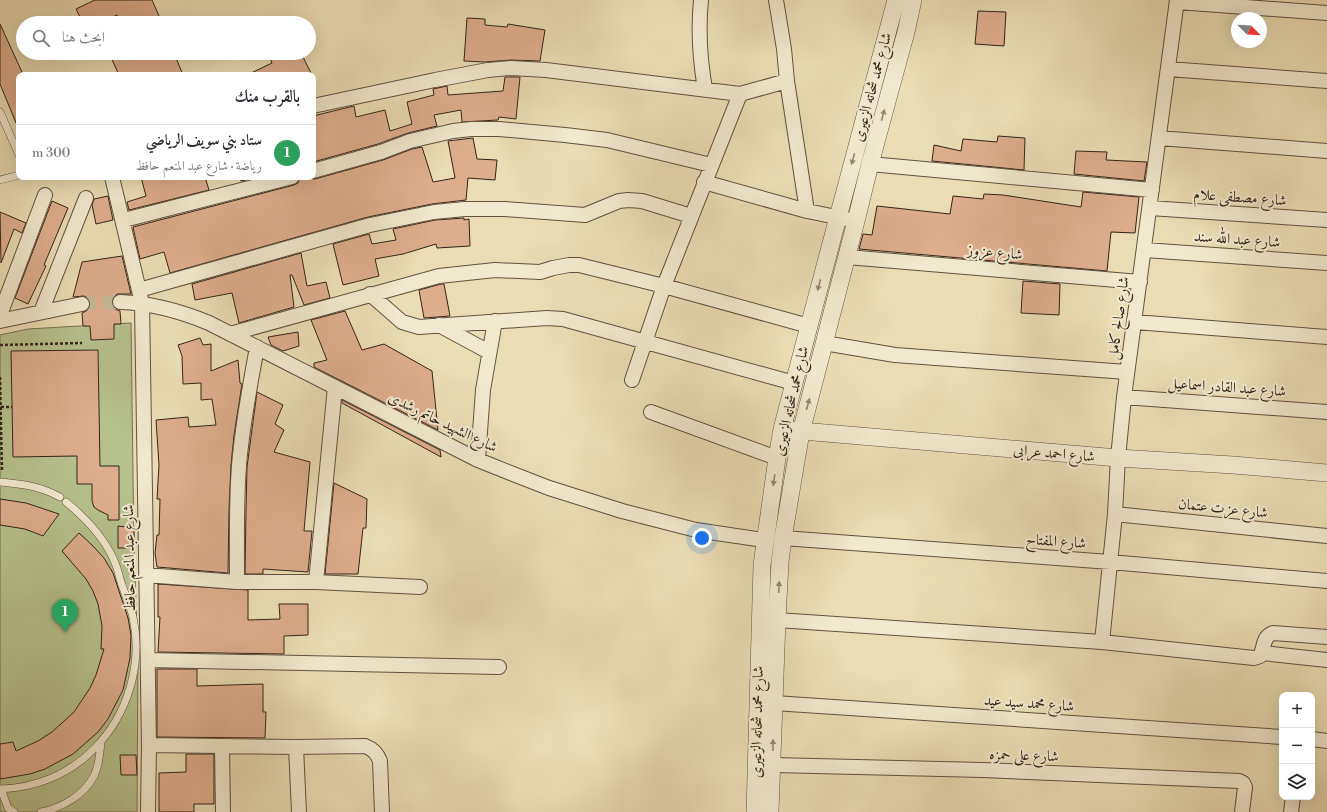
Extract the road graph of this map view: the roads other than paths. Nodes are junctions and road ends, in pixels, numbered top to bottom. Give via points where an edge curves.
1 (701, 0) edge
2 (776, 0) edge
3 (896, 0) edge
4 (913, 0) edge
5 (1177, 1) edge
6 (1327, 13) edge
7 (1168, 69) junction
8 (786, 81) junction
9 (1327, 81) edge
10 (705, 89) junction
11 (740, 94) junction
12 (316, 105) edge
13 (0, 112) edge
14 (1159, 138) junction
15 (16, 148) edge
16 (1327, 150) edge
17 (870, 164) junction
18 (711, 165) junction
19 (316, 170) edge
20 (16, 176) edge
21 (0, 180) edge
22 (113, 180) edge
23 (280, 180) edge
24 (704, 182) junction
25 (1152, 190) junction
26 (45, 195) dead end
27 (86, 198) dead end
28 (1150, 208) junction
29 (807, 211) junction
30 (691, 216) junction
31 (837, 218) junction
32 (124, 220) junction
33 (1327, 220) edge
34 (856, 221) junction
35 (1144, 250) junction
36 (847, 257) junction
37 (1327, 263) edge
38 (1140, 282) junction
39 (664, 286) junction
40 (370, 294) junction
41 (141, 297) junction
42 (120, 302) tunnel mouth
43 (82, 304) tunnel mouth
44 (41, 312) junction
45 (0, 315) edge
46 (0, 321) edge
47 (495, 321) junction
48 (1135, 322) junction
49 (439, 326) junction
50 (809, 326) junction
51 (230, 334) junction
52 (1327, 337) edge
53 (645, 342) junction
54 (824, 343) junction
55 (257, 347) junction
56 (489, 352) junction
57 (1127, 372) junction
58 (632, 380) dead end
59 (794, 383) junction
60 (335, 387) junction
61 (1124, 397) junction
62 (651, 412) dead end
63 (1327, 412) edge
64 (782, 429) junction
65 (801, 432) junction
66 (777, 458) junction
67 (1118, 458) junction
68 (478, 460) junction
69 (1327, 473) edge
70 (1, 482) edge
71 (1115, 514) junction
72 (1327, 536) edge
73 (783, 538) junction
74 (764, 540) junction
75 (1110, 562) junction
76 (146, 575) junction
77 (237, 582) junction
78 (316, 582) junction
79 (1327, 582) edge
80 (420, 587) dead end
81 (760, 611) junction
82 (777, 617) junction
83 (1327, 637) edge
84 (1102, 642) junction
85 (759, 644) junction
86 (776, 644) junction
87 (1262, 653) junction
88 (148, 660) junction
89 (1327, 660) edge
90 (499, 667) dead end
91 (774, 703) junction
92 (1279, 737) edge
93 (1315, 739) edge
94 (1327, 741) edge
95 (101, 742) junction
96 (149, 745) junction
97 (222, 746) junction
98 (296, 747) junction
99 (772, 765) junction
100 (0, 789) edge
101 (1293, 800) edge
102 (14, 812) edge
103 (41, 812) edge
104 (148, 812) edge
105 (223, 812) edge
106 (299, 812) edge
107 (382, 812) edge
108 (755, 812) edge
109 (770, 812) edge
110 (1242, 812) edge
111 (1291, 812) edge

1 - 10 street via 701,65
2 - 8 street
3 -> 31 street, شارع محمد شحاته الزعيرى
17 -> 4 street, شارع محمد شحاته الزعيرى
5 - 6 street
5 - 7 street, شارع صالح كامل
7 - 9 street
7 - 14 street, شارع صالح كامل
8 - 11 street
8 - 29 street
10 - 11 street
10 - 12 street via 511,68 442,78
11 - 18 street
13 - 15 lane
14 - 16 street
14 - 25 street, شارع صالح كامل
17 - 25 street
17 - 34 street, شارع محمد شحاته الزعيرى
18 - 19 street via 606,140 514,130 471,129 410,141
18 - 24 street
20 - 21 lane
22 - 32 street, شارع عبد المنعم حافظ
23 - 32 street
24 - 29 street
24 - 30 street
25 - 28 street, شارع صالح كامل
26 - 45 street
27 - 44 street
28 - 33 street, شارع مصطفى علام
28 - 35 street, شارع صالح كامل
29 - 31 street
30 - 39 street
30 - 41 street via 642,201 628,200 619,201 585,215 504,209 434,212 370,225
31 - 34 street
31 -> 50 street, شارع محمد شحاته الزعيرى
32 - 41 street, شارع عبد المنعم حافظ
34 - 36 street, شارع محمد شحاته الزعيرى
35 - 37 street, شارع عبد الله سند
35 - 38 street, شارع صالح كامل
36 - 38 street, شارع عزوز
36 - 54 street, شارع محمد شحاته الزعيرى
38 - 48 street, شارع صالح كامل
39 - 40 street via 569,265 540,272 495,270 439,276
39 - 50 street
39 - 53 street
40 - 49 street via 402,322 419,327
40 - 51 street
41 - 42 street, شارع الشهيد حاتم رشدى
41 - 51 street, شارع الشهيد حاتم رشدى via 188,314
41 - 76 street, شارع عبد المنعم حافظ
43 - 44 street
44 - 46 street
47 - 49 street
47 - 53 street via 563,319
47 - 56 street
48 - 52 street
48 - 57 street, شارع صالح كامل
49 - 56 street
50 - 59 street, شارع محمد شحاته الزعيرى
51 - 55 street, شارع الشهيد حاتم رشدى
53 - 58 street
53 - 59 street
54 - 57 street via 895,355
65 -> 54 street, شارع محمد شحاته الزعيرى
55 - 60 street, شارع الشهيد حاتم رشدى
55 - 77 street via 239,464
56 - 68 street via 483,390
57 - 61 street, شارع صالح كامل
59 - 64 street, شارع محمد شحاته الزعيرى
60 - 68 street, شارع الشهيد حاتم رشدى
60 - 78 street
61 - 63 street, شارع عبد القادر اسماعيل
61 - 67 street, شارع صالح كامل
62 - 66 street
64 - 65 street, شارع احمد عرابى
64 - 66 street, شارع محمد شحاته الزعيرى
65 - 67 street, شارع احمد عرابى
65 - 73 street, شارع محمد شحاته الزعيرى
66 -> 74 street, شارع محمد شحاته الزعيرى
67 - 69 street, شارع احمد عرابى
67 - 71 street, شارع صالح كامل
68 - 74 street, شارع الشهيد حاتم رشدى via 549,488 622,511 696,530
70 - 95 lane via 37,487 63,499 89,523 108,549 117,567 129,602 136,656 132,684 120,715
71 - 72 street, شارع عزت عتمان
71 - 75 street, شارع صالح كامل
73 - 75 street, شارع المفتاح
82 -> 73 street, شارع محمد شحاته الزعيرى
74 - 81 street, شارع محمد شحاته الزعيرى
75 - 79 street, شارع المفتاح
75 - 84 street, شارع صالح كامل
76 - 77 street
76 - 88 street, شارع عبد المنعم حافظ
77 - 78 street
78 - 80 street
81 - 82 street via 761,615 768,619
81 - 85 street, شارع محمد شحاته الزعيرى
82 - 84 street
82 - 86 street, شارع محمد شحاته الزعيرى
83 - 87 street via 1273,633 1265,639
84 - 87 street via 1254,658
85 - 86 street via 768,637
85 - 108 street, شارع محمد شحاته الزعيرى
86 - 91 street, شارع محمد شحاته الزعيرى
87 - 89 street
88 - 90 street
88 - 96 street, شارع عبد المنعم حافظ
91 - 92 street, شارع محمد سيد عيد
99 -> 91 street, شارع محمد شحاته الزعيرى
93 - 94 street
95 - 100 lane via 77,764 49,780 17,788
95 - 103 lane via 97,768 88,784 64,804
96 - 97 street
96 - 104 street, شارع عبد المنعم حافظ
97 - 98 street
97 - 105 street
98 - 106 street
98 - 107 street via 365,746 372,749 378,754 380,761
99 - 109 street, شارع محمد شحاته الزعيرى
99 - 110 street, شارع على حمزه via 983,770 1239,781 1246,786
100 - 102 lane via 8,808
101 - 111 street

